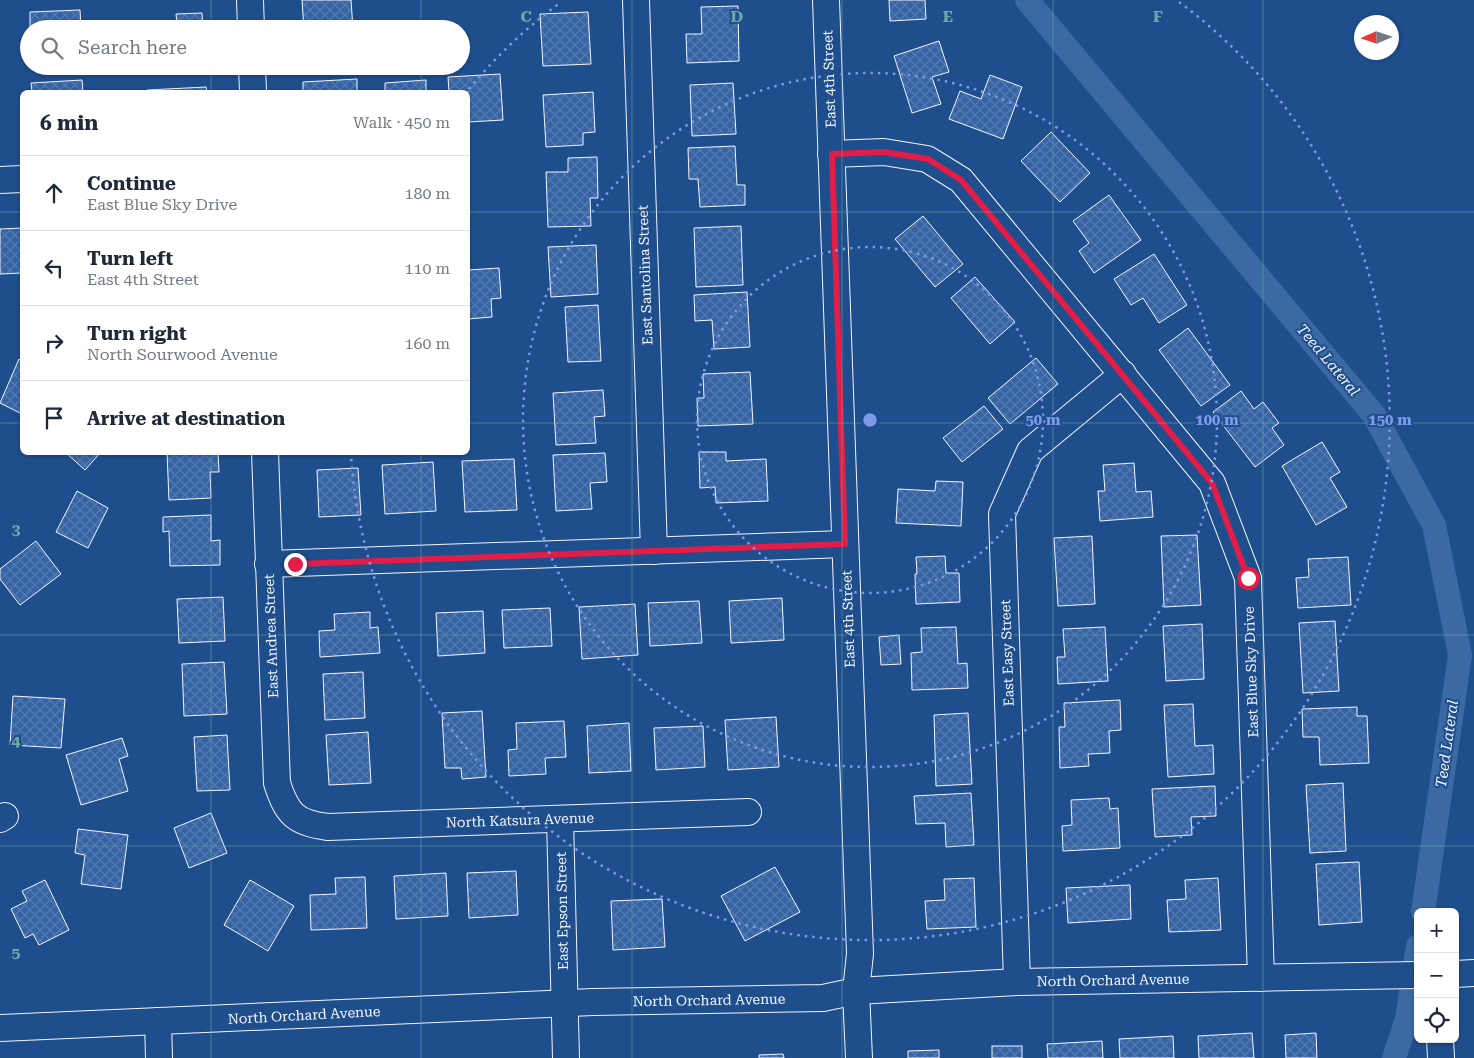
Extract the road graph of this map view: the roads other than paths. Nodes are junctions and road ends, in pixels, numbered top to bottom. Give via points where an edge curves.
1 (250, 0) edge
2 (636, 0) edge
3 (826, 0) edge
4 (251, 20) edge
5 (252, 75) edge
6 (253, 90) edge
7 (832, 154) junction
8 (20, 179) edge
9 (0, 180) edge
10 (1123, 374) junction
11 (265, 455) edge
12 (845, 544) junction
13 (654, 551) junction
14 (268, 564) junction
15 (748, 812) dead end
16 (293, 816) joint
17 (560, 819) junction
18 (1474, 973) edge
19 (1459, 974) edge
20 (1413, 975) edge
21 (1261, 978) junction
22 (1017, 982) junction
23 (856, 991) junction
24 (564, 1004) junction
25 (158, 1021) junction
26 (0, 1028) edge
27 (1440, 1043) edge
28 (159, 1058) edge
29 (566, 1058) edge
30 (859, 1058) edge
31 (1441, 1058) edge

1 - 4 street
2 - 13 street, East Santolina Street
3 - 7 street, East 4th Street
5 - 6 street
7 - 10 street, East Blue Sky Drive via 884,152 928,159 961,180
7 - 12 street, East 4th Street
8 - 9 street
10 - 21 street, East Blue Sky Drive via 1212,483 1248,578
10 - 22 street, East Easy Street via 1030,450 1002,514
11 - 14 street, East Andrea Street
12 - 13 street
12 - 23 street, East 4th Street via 860,954
13 - 14 street
14 - 16 street, East Andrea Street via 277,783
15 - 17 street, North Katsura Avenue
16 - 17 street, North Katsura Avenue via 310,825 328,827
17 - 24 street, East Epson Street
18 - 19 street
20 - 21 street, North Orchard Avenue
21 - 22 street, North Orchard Avenue
22 - 23 street, North Orchard Avenue
23 - 24 street, North Orchard Avenue via 823,998
23 - 30 street, East 4th Street
24 - 25 street, North Orchard Avenue
24 - 29 street, East Epson Street
25 - 26 street, North Orchard Avenue
25 - 28 street
27 - 31 street

